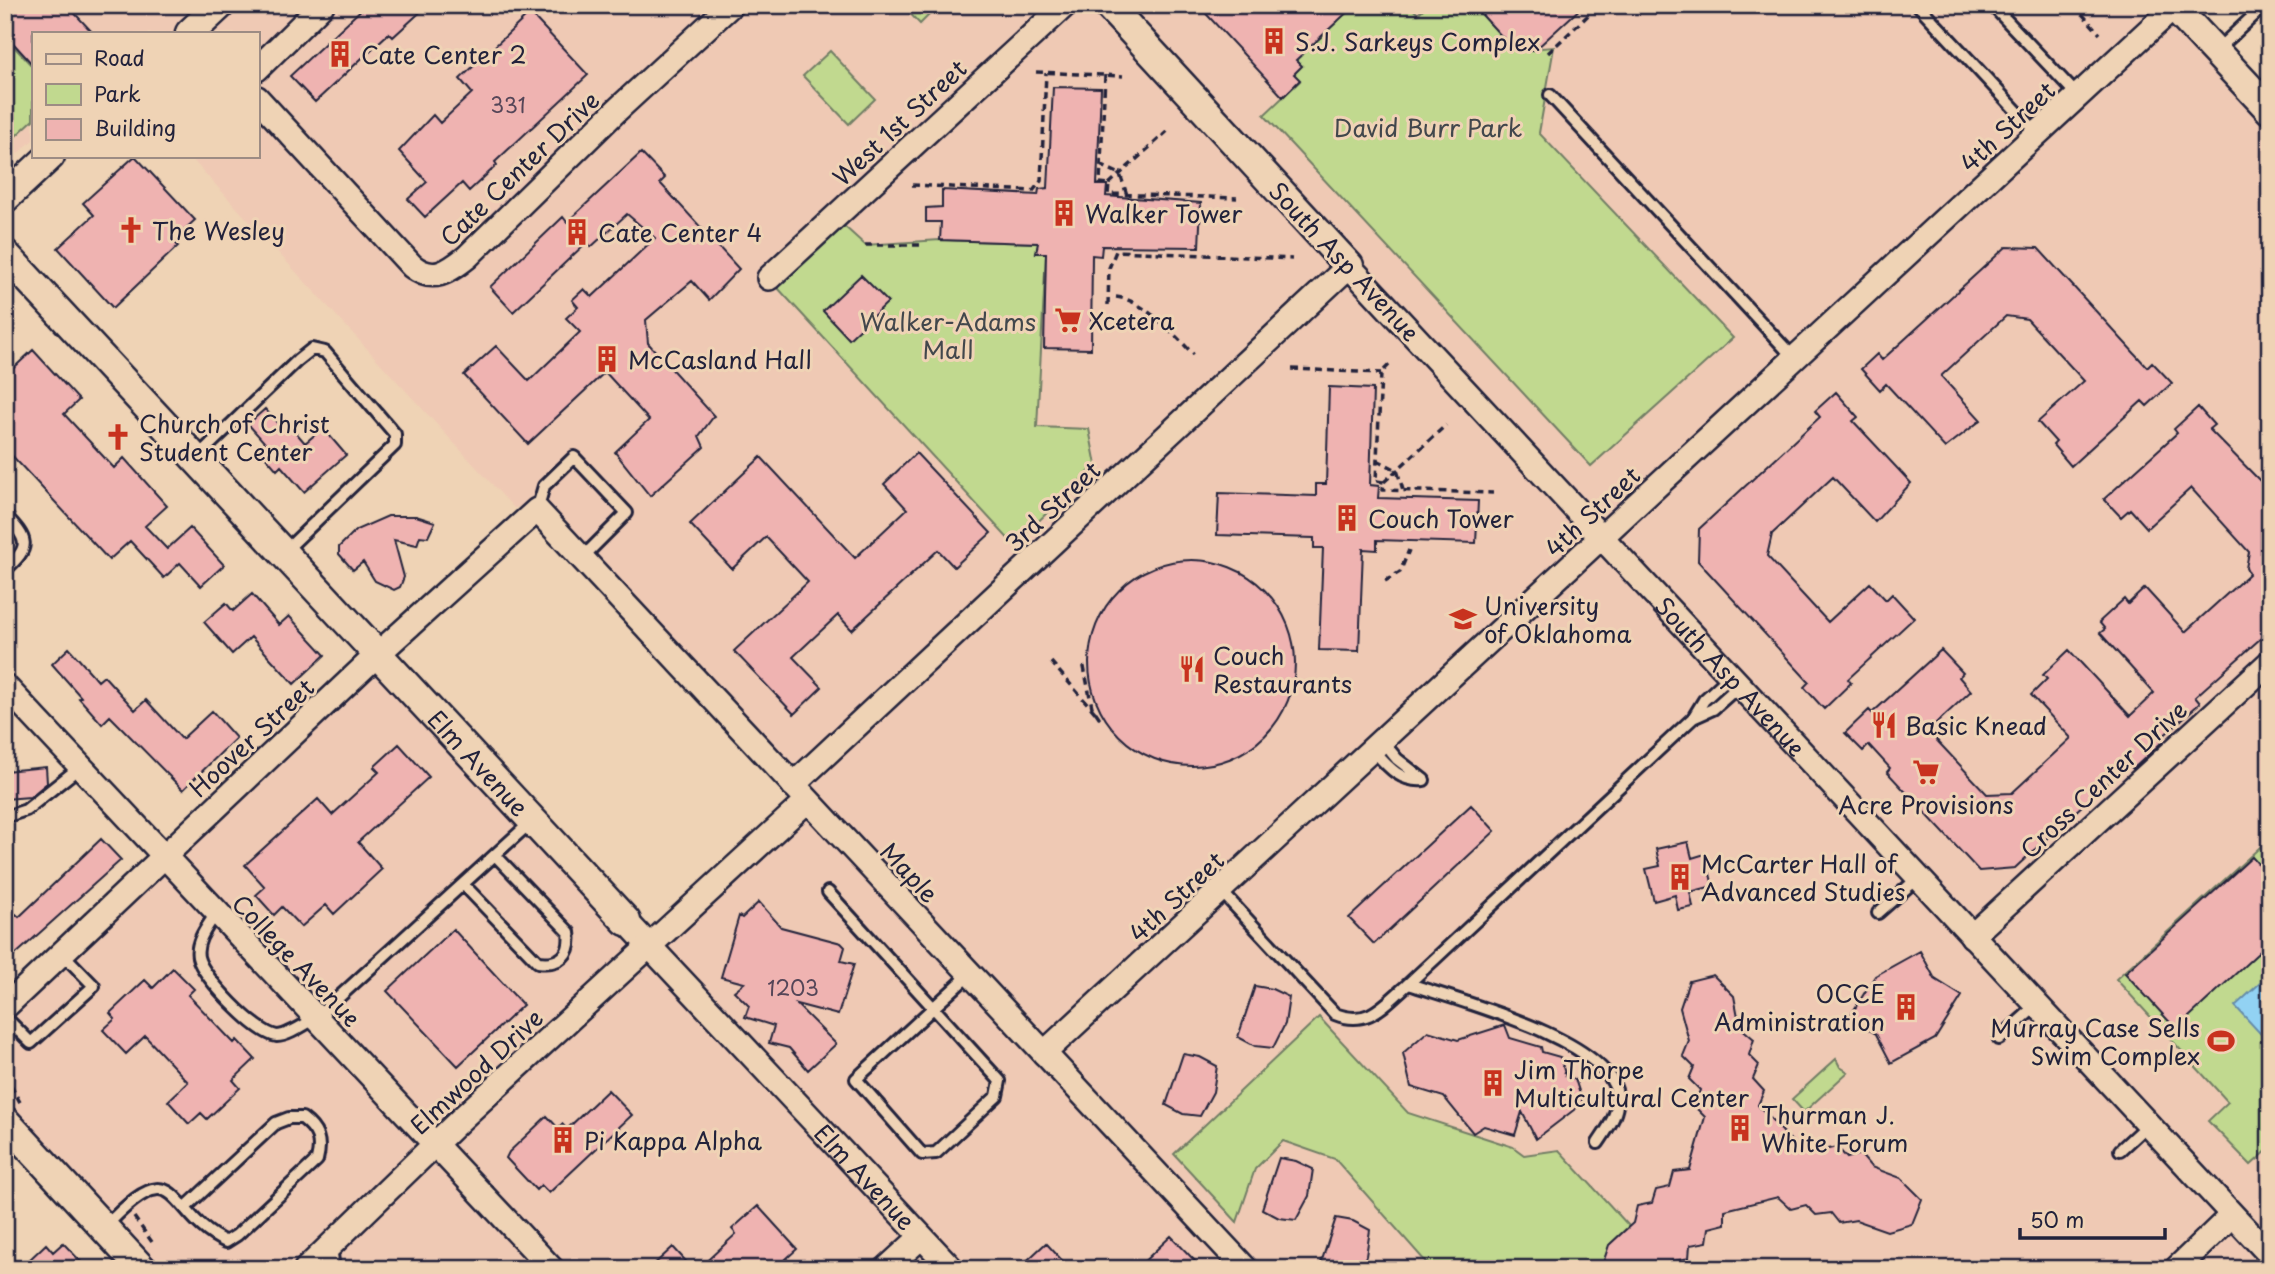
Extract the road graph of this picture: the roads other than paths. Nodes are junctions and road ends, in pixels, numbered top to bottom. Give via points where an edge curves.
1 (220, 5) edge
2 (322, 5) edge
3 (731, 5) edge
4 (1065, 5) edge
5 (1108, 5) edge
6 (1918, 5) edge
7 (1992, 5) edge
8 (2265, 5) edge
9 (2173, 6) edge
10 (191, 32) edge
11 (2216, 51) junction
12 (259, 67) edge
13 (1550, 95) dead end
14 (2078, 96) junction
15 (259, 100) edge
16 (2270, 110) edge
17 (2038, 134) junction
18 (48, 158) edge
19 (5, 198) edge
20 (5, 254) edge
21 (1349, 266) junction
22 (769, 278) dead end
23 (1795, 359) junction
24 (196, 458) junction
25 (537, 510) junction
26 (5, 515) edge
27 (1603, 536) junction
28 (285, 552) junction
29 (582, 558) junction
30 (5, 570) edge
31 (379, 653) junction
32 (2270, 662) edge
33 (1735, 680) junction
34 (5, 686) edge
35 (80, 768) junction
36 (800, 793) junction
37 (5, 817) edge
38 (532, 821) junction
39 (495, 855) junction
40 (163, 857) junction
41 (1918, 878) junction
42 (463, 884) junction
43 (1221, 891) junction
44 (828, 892) dead end
45 (216, 913) junction
46 (1878, 913) dead end
47 (684, 914) joint
48 (626, 921) joint
49 (1972, 936) junction
50 (650, 946) junction
51 (62, 953) junction
52 (970, 974) junction
53 (1409, 984) junction
54 (2036, 1006) junction
55 (5, 1007) edge
56 (933, 1008) junction
57 (5, 1017) edge
58 (316, 1018) junction
59 (1999, 1039) dead end
60 (1044, 1053) junction
61 (5, 1121) edge
62 (2147, 1125) junction
63 (1598, 1143) dead end
64 (436, 1144) junction
65 (2120, 1150) dead end
66 (186, 1207) junction
67 (2231, 1216) junction
68 (104, 1227) junction
69 (920, 1237) junction
70 (331, 1245) junction
71 (2270, 1256) edge
72 (142, 1269) edge
73 (306, 1269) edge
74 (334, 1269) edge
75 (552, 1269) edge
76 (886, 1269) edge
77 (952, 1269) edge
78 (1246, 1269) edge
79 (2176, 1269) edge
80 (2257, 1269) edge

1 - 10 street
2 - 12 street
3 - 15 street, Cate Center Drive via 467,257 437,276 421,274 412,266
4 - 22 street, West 1st Street
5 - 21 street, South Asp Avenue
6 - 17 lane
7 - 14 lane
8 - 11 lane
9 - 11 street
9 - 14 street, 4th Street
11 - 16 street
13 - 23 lane
14 - 17 street, 4th Street
17 - 23 street, 4th Street
18 - 19 street
20 - 24 street, Elm Avenue
21 - 27 street, South Asp Avenue
21 - 36 street, 3rd Street
23 - 27 street, 4th Street
24 - 28 street, Elm Avenue
24 - 28 lane via 297,361 312,349 324,352 395,435 395,445
25 - 29 street, Maple
25 - 29 lane via 544,486 574,457 628,513
25 - 31 street, Hoover Street
26 - 30 lane via 25,543 20,557
27 - 33 street, South Asp Avenue
27 - 43 street, 4th Street
28 - 31 street, Elm Avenue
29 - 36 street, Maple
31 - 38 street, Elm Avenue
31 - 40 street, Hoover Street
32 - 49 street, Cross Center Drive
33 - 41 street, South Asp Avenue
33 - 53 lane via 1704,700 1693,718
34 - 35 street, College Avenue
35 - 37 lane via 35,804
35 - 40 street, College Avenue
36 - 47 street, 3rd Street
36 - 52 street, Maple
38 - 39 lane
38 - 48 street, Elm Avenue
39 - 42 lane
39 - 42 lane via 569,932 571,946 566,956 552,964 538,962
40 - 45 street, College Avenue
40 - 51 street, Hoover Street
41 - 46 lane
41 - 49 street, South Asp Avenue
42 - 58 lane
43 - 53 lane via 1335,1014 1349,1020 1364,1018
43 - 60 street, 4th Street
44 - 56 lane
45 - 58 street, College Avenue
45 - 58 lane via 201,936 198,957 225,995 263,1033 279,1036
47 - 50 street, Elmwood Drive
48 - 50 street, Elm Avenue
49 - 54 street, South Asp Avenue
50 - 64 street, Elmwood Drive
50 - 69 street, Elm Avenue
51 - 55 street, Hoover Street
51 - 57 lane via 94,986 31,1043
52 - 56 lane
52 - 60 street, Maple
53 - 63 lane via 1541,1030 1580,1050 1610,1079 1617,1096 1617,1109
54 - 59 lane
54 - 62 street, South Asp Avenue
56 - 56 lane via 856,1079 922,1154 936,1153 997,1096 1000,1081
58 - 64 street, College Avenue
60 - 78 street, Maple
61 - 68 street
62 - 65 lane
62 - 67 street, South Asp Avenue
64 - 70 street, Elmwood Drive
64 - 75 street, College Avenue
66 - 66 lane via 217,1237 226,1242 237,1236 317,1160 321,1144 317,1133 302,1118 276,1123
66 - 68 lane via 162,1189 148,1190 134,1197
67 - 71 street, South Asp Avenue
67 - 79 street
68 - 72 street
69 - 76 street
69 - 77 street, Elm Avenue
70 - 73 street, Elmwood Drive
70 - 74 lane
71 - 80 street

